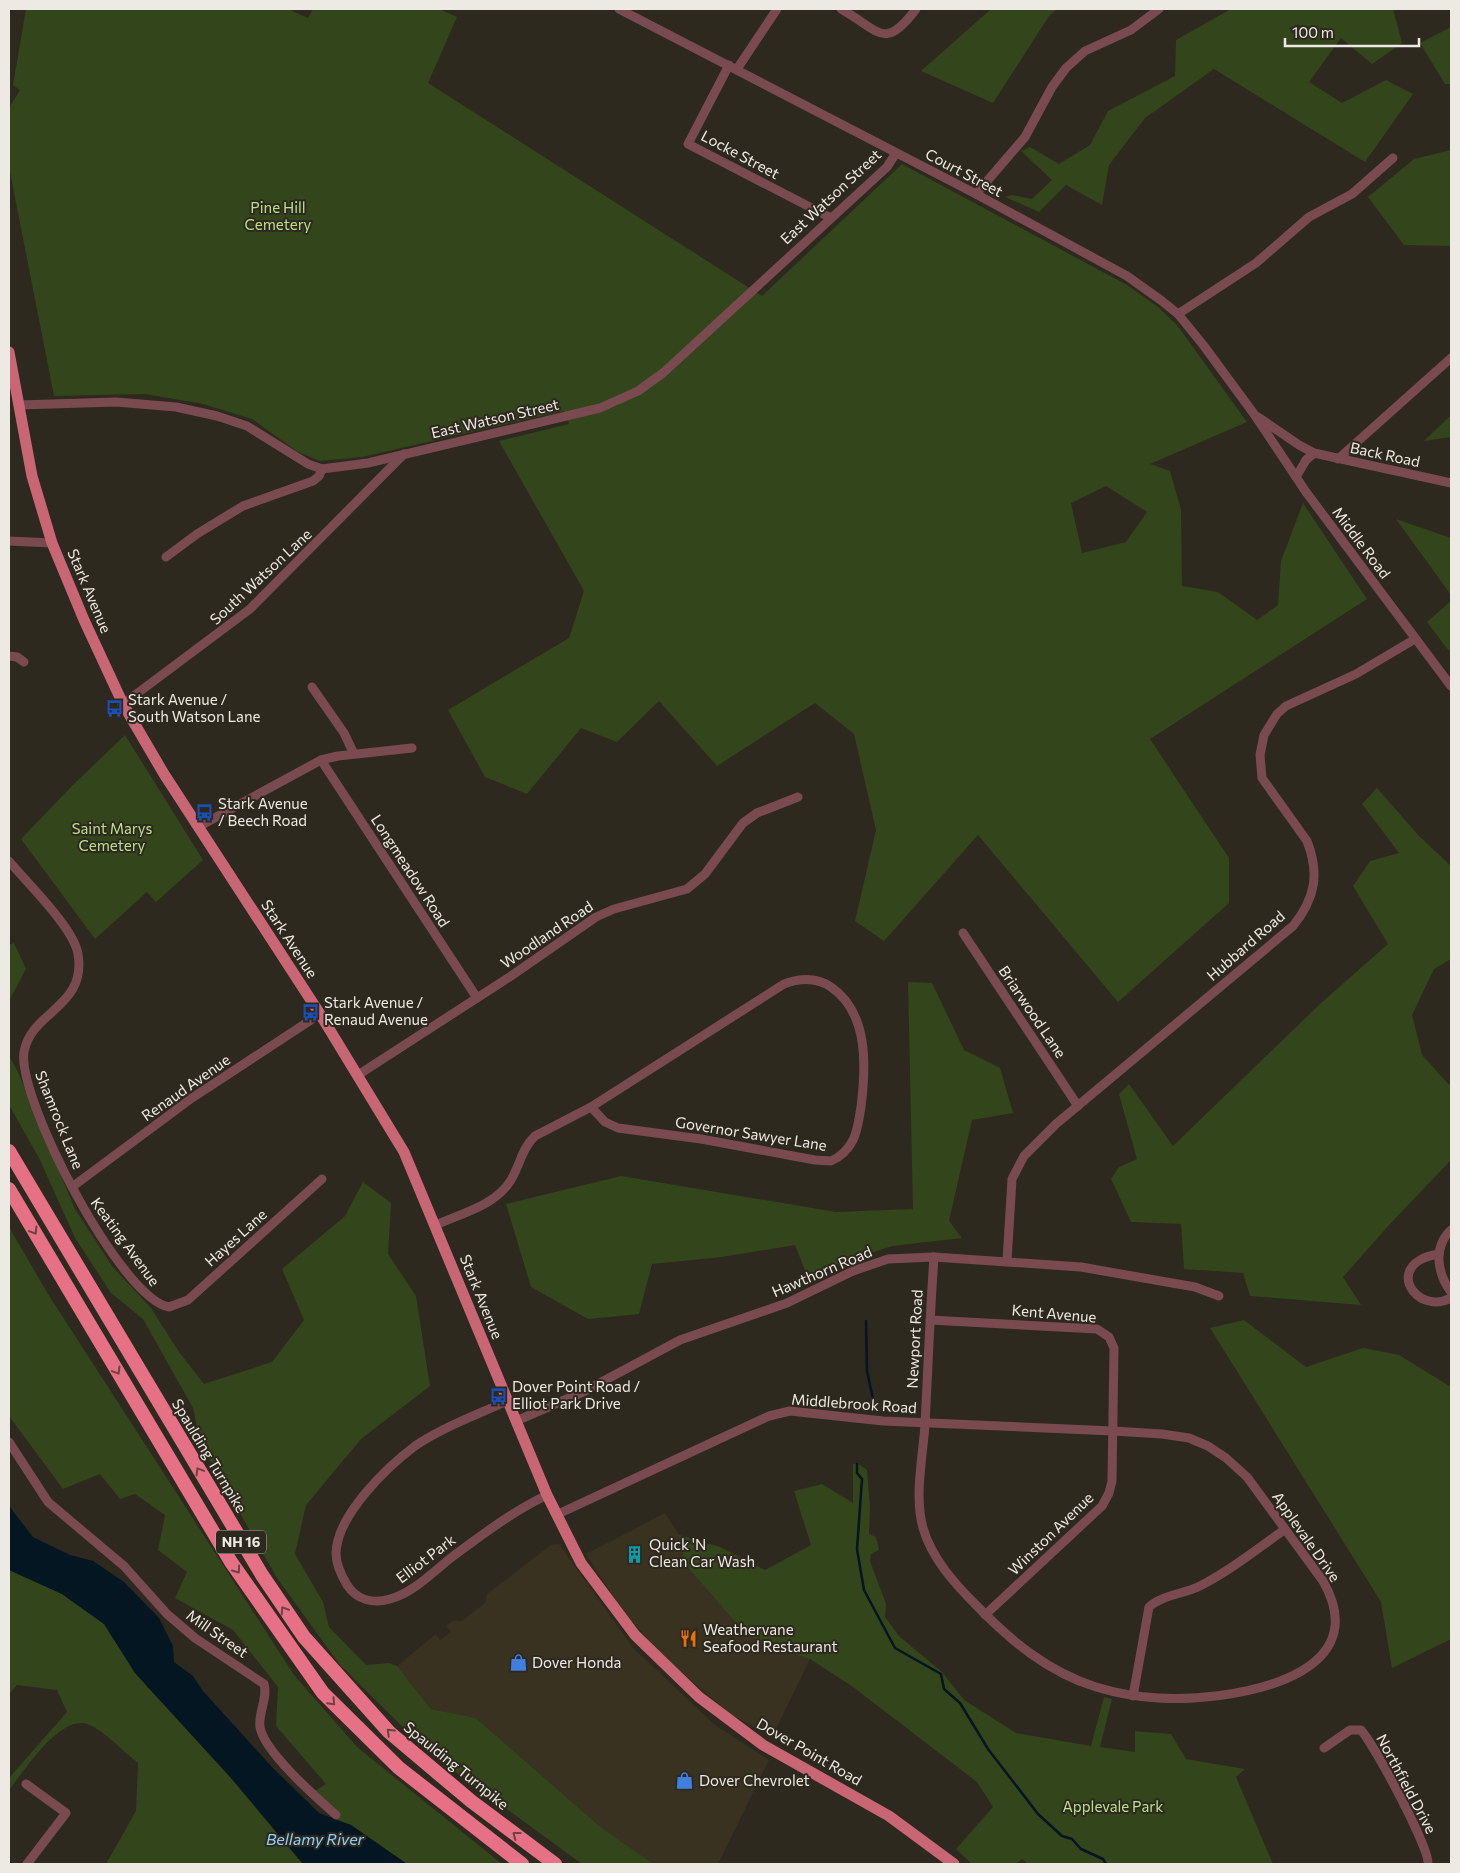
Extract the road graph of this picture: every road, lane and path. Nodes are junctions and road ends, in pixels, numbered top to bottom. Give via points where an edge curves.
1 (619, 9) edge
2 (777, 9) edge
3 (841, 9) edge
4 (916, 9) edge
5 (1159, 9) edge
6 (733, 67) junction
7 (896, 153) junction
8 (1393, 158) dead end
9 (976, 194) junction
10 (831, 218) junction
11 (1178, 314) junction
12 (9, 352) edge
13 (1451, 358) edge
14 (14, 404) edge
15 (1254, 414) junction
16 (1314, 453) junction
17 (404, 454) junction
18 (1338, 459) junction
19 (322, 469) junction
20 (1296, 477) junction
21 (1451, 483) edge
22 (9, 541) edge
23 (52, 543) junction
24 (166, 557) dead end
25 (1415, 639) junction
26 (9, 656) edge
27 (24, 662) dead end
28 (1451, 686) edge
29 (312, 687) dead end
30 (123, 704) junction
31 (412, 748) dead end
32 (354, 754) junction
33 (321, 760) junction
34 (798, 797) dead end
35 (198, 827) junction
36 (9, 861) edge
37 (963, 933) dead end
38 (477, 998) junction
39 (320, 1014) junction
40 (358, 1075) junction
41 (1078, 1106) junction
42 (591, 1107) junction
43 (9, 1151) edge
44 (322, 1179) dead end
45 (72, 1187) junction
46 (9, 1190) edge
47 (436, 1225) junction
48 (1451, 1230) edge
49 (1439, 1254) junction
50 (934, 1257) junction
51 (1007, 1261) junction
52 (1451, 1292) edge
53 (1219, 1296) dead end
54 (1451, 1298) edge
55 (163, 1306) joint
56 (930, 1320) junction
57 (507, 1401) junction
58 (516, 1421) junction
59 (925, 1423) junction
60 (1113, 1431) junction
61 (9, 1442) edge
62 (546, 1495) junction
63 (556, 1515) junction
64 (1284, 1530) junction
65 (985, 1615) junction
66 (635, 1635) joint
67 (1133, 1696) junction
68 (1324, 1748) dead end
69 (26, 1784) dead end
70 (336, 1815) dead end
71 (27, 1864) edge
72 (522, 1864) edge
73 (555, 1864) edge
74 (954, 1864) edge
75 (1428, 1864) edge

1 - 6 street, Court Street
2 - 6 street
3 - 4 street via 882,34 892,35
5 - 9 street via 1131,30 1086,51 1066,68 1025,137
6 - 7 street, Court Street
6 - 10 street, Locke Street via 688,144
7 - 9 street, Court Street
7 - 10 street, East Watson Street via 887,167
8 - 11 street via 1352,194 1309,217 1256,263
9 - 11 street, Court Street via 1127,276
10 - 17 street, East Watson Street via 663,373 638,391 579,414
11 - 15 street, Court Street
12 - 14 main road, Stark Avenue
13 - 18 street
14 - 19 street via 137,403 197,411 247,426 308,464
14 - 23 main road, Stark Avenue
15 - 16 street, Back Road
15 - 20 street, Middle Road
16 - 18 street, Back Road
16 - 20 street
17 - 19 street, East Watson Street
17 - 30 street, South Watson Lane via 250,609
18 - 21 street, Back Road
19 - 24 street via 313,481 243,506
20 - 25 street, Middle Road
22 - 23 street
23 - 30 main road, Stark Avenue
25 - 28 street, Middle Road
25 - 41 street, Hubbard Road via 1356,674 1291,703 1277,714 1264,735 1260,755 1262,778 1307,840 1312,852 1313,890 1306,910 1293,926
26 - 27 street
29 - 32 street via 344,733
30 - 35 main road, Stark Avenue
31 - 32 street
32 - 33 street
33 - 35 street
33 - 38 street, Longmeadow Road
34 - 38 street, Woodland Road via 757,813 743,823 704,874 688,889 606,912
35 - 39 main road, Stark Avenue
36 - 45 street, Shamrock Lane via 68,930 76,946 76,985 65,1002 30,1037 24,1052 28,1084
37 - 41 street, Briarwood Lane
38 - 40 street, Woodland Road
39 - 40 main road, Stark Avenue
39 - 45 street, Renaud Avenue via 192,1098
40 - 47 main road, Stark Avenue via 404,1152
41 - 51 street, Hubbard Road via 1031,1147 1016,1168 1010,1190
42 - 42 street, Governor Sawyer Lane via 736,1013 795,980 812,980 828,985 846,1001 858,1024 863,1065 858,1128 848,1147 831,1161 618,1128 605,1122
42 - 47 street, Governor Sawyer Lane via 535,1136 528,1143 510,1181 497,1197
73 -> 43 highway, Spaulding Turnpike / NH 16 via 471,1801 389,1732 304,1637 262,1575
44 - 55 street, Hayes Lane via 188,1300 175,1306
45 - 55 street, Keating Avenue via 94,1228 150,1299
46 -> 72 highway, NH 16 via 231,1562 323,1693 399,1768
47 - 57 main road, Stark Avenue
48 - 49 street via 1442,1240
49 - 52 street via 1441,1272
49 - 54 street via 1414,1265 1409,1279 1411,1288 1426,1302 1436,1303
50 - 51 street, Hawthorn Road
50 - 56 street, Newport Road
50 - 58 street, Hawthorn Road via 898,1257 863,1267 787,1303 703,1330 583,1392
51 - 53 street, Hawthorn Road via 1110,1271 1195,1287
56 - 59 street, Newport Road
56 - 60 street, Kent Avenue via 1089,1328 1104,1332 1112,1342 1114,1355
57 - 58 main road, Stark Avenue
57 - 62 street, Elliot Park via 428,1438 380,1477 349,1517 338,1542 339,1572 357,1596 368,1601 390,1599 410,1590 508,1515
58 - 62 main road, Stark Avenue
59 - 60 street, Middlebrook Road
59 - 63 street, Middlebrook Road via 812,1412 780,1413
59 - 65 street, Applevale Drive via 920,1495 923,1526 937,1559
60 - 64 street, Applevale Drive via 1178,1436 1208,1446 1247,1477
60 - 65 street, Winston Avenue via 1112,1481 1106,1500
61 - 70 street, Mill Street via 48,1502 124,1566 167,1614 195,1638 264,1684 266,1697 260,1726 266,1741 308,1790
62 - 63 main road, Stark Avenue
63 - 66 main road, Stark Avenue via 581,1562
64 - 67 street via 1217,1577 1149,1607
64 - 67 street, Applevale Drive via 1323,1581 1336,1611 1335,1633 1326,1652 1290,1676 1252,1689 1209,1697
65 - 67 street, Applevale Drive via 1025,1650 1058,1672 1096,1687
66 - 74 main road, Dover Point Road via 690,1690 757,1741 889,1816
68 - 75 street, Northfield Drive via 1350,1730 1360,1730 1364,1734 1424,1847
69 - 71 street via 66,1812

